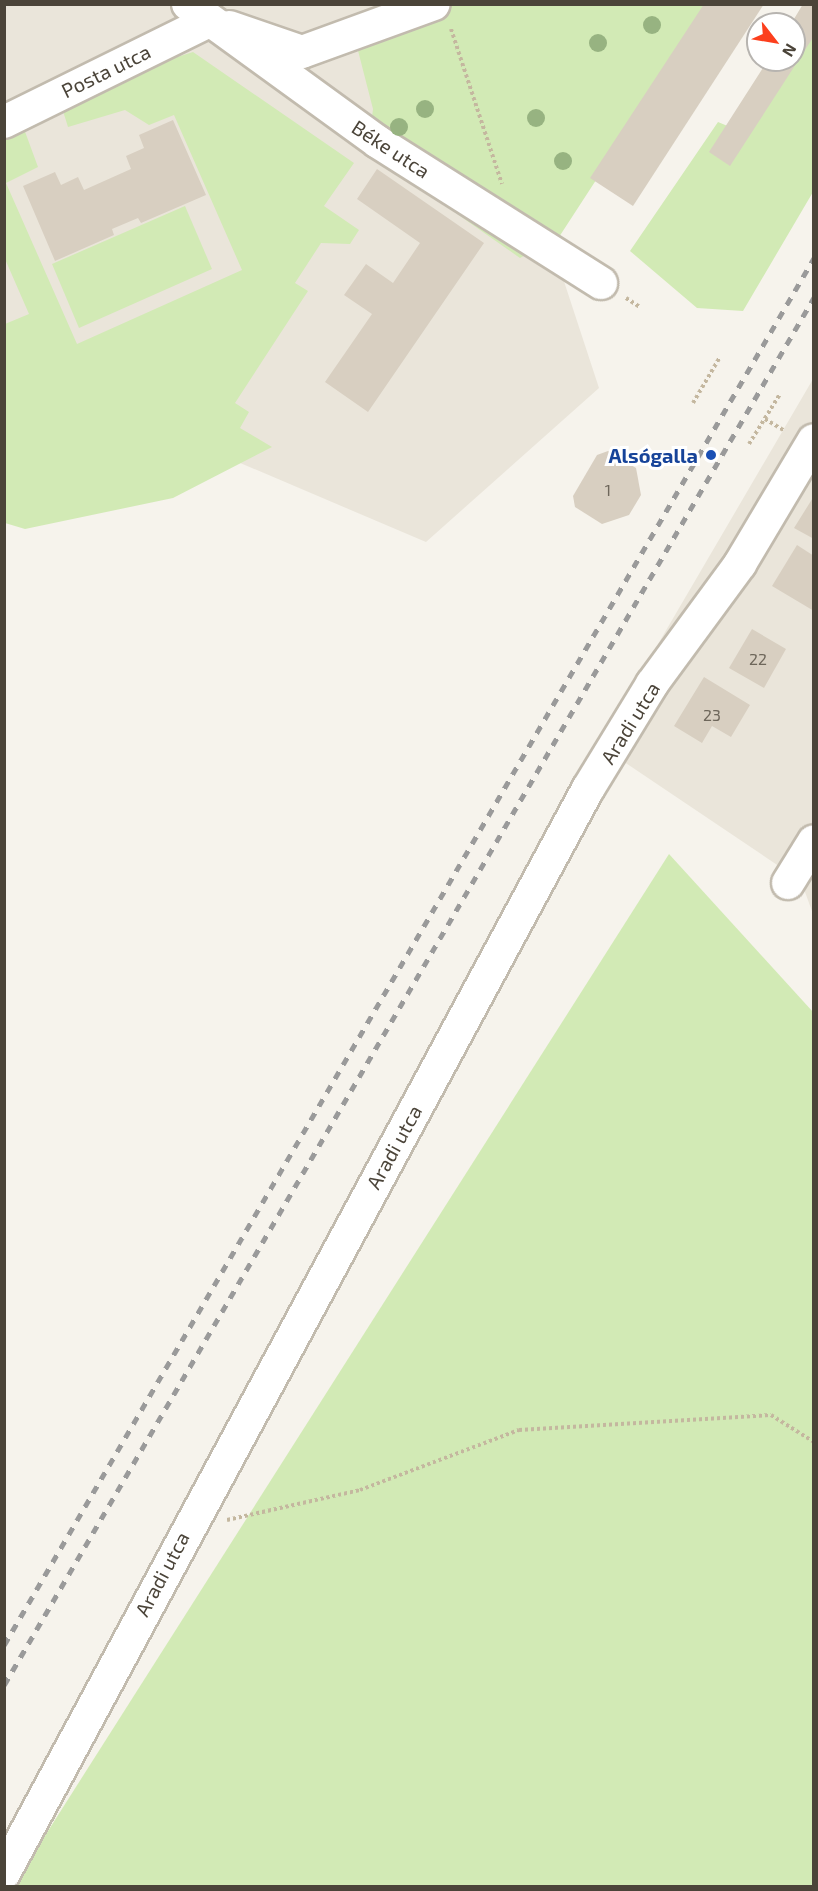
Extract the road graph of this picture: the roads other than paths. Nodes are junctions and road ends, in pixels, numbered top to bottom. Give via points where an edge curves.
1 (441, 10) edge
2 (197, 13) edge
3 (4, 122) edge
4 (601, 283) dead end
5 (813, 440) edge
6 (813, 841) edge
7 (788, 883) dead end
8 (4, 1873) edge

1 - 2 street via 302,52
2 - 3 street, Posta utca
2 - 4 street, Béke utca via 378,142
5 - 8 street, Aradi utca via 740,564 652,684 594,781 185,1530
6 - 7 street

